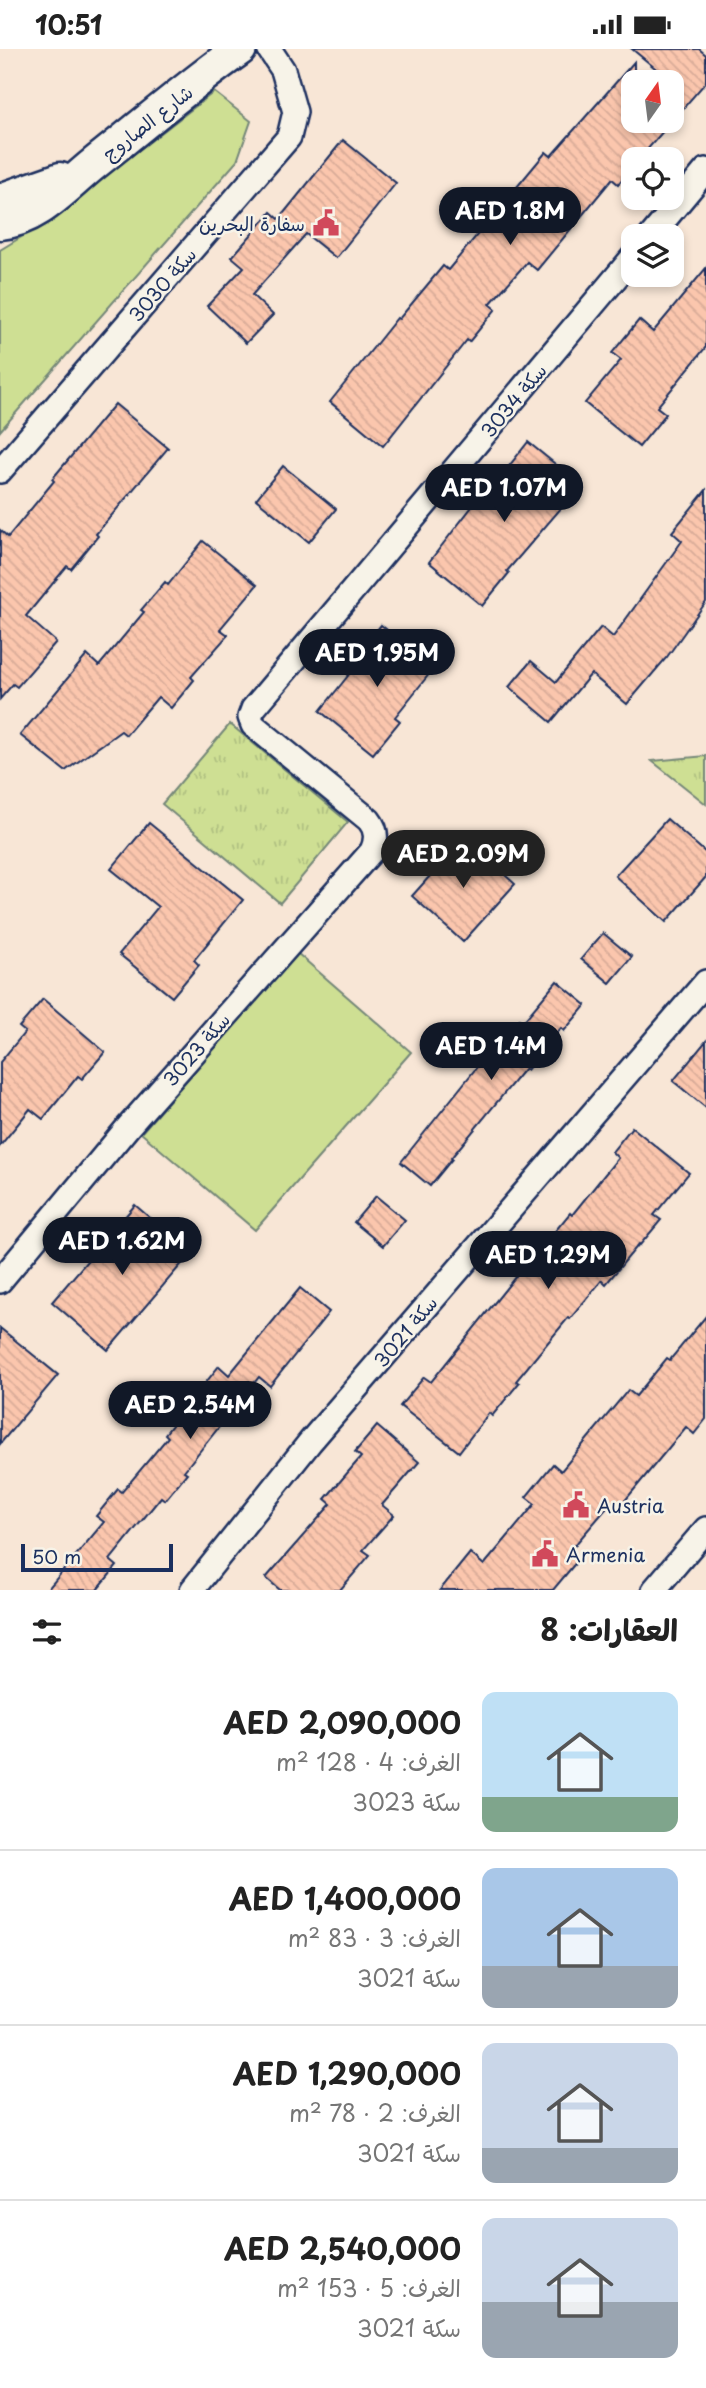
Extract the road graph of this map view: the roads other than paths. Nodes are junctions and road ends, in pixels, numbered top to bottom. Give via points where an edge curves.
1 (240, 49) edge
2 (269, 49) edge
3 (706, 170) edge
4 (1, 218) edge
5 (660, 224) edge
6 (621, 272) edge
7 (0, 471) edge
8 (364, 816) joint
9 (706, 982) edge
10 (0, 1281) edge
11 (706, 1529) edge
12 (192, 1590) edge
13 (654, 1590) edge

1 - 4 main road, شارع الصاروج via 58,196 30,214
2 - 7 street, سكة 3030 via 283,70 295,112 289,137
3 - 5 street
6 - 8 street, سكة 3034 via 253,709 253,725
8 - 10 street, سكة 3023 via 376,832 372,851 128,1126
9 - 12 street, سكة 3021 via 310,1442
11 - 13 street

